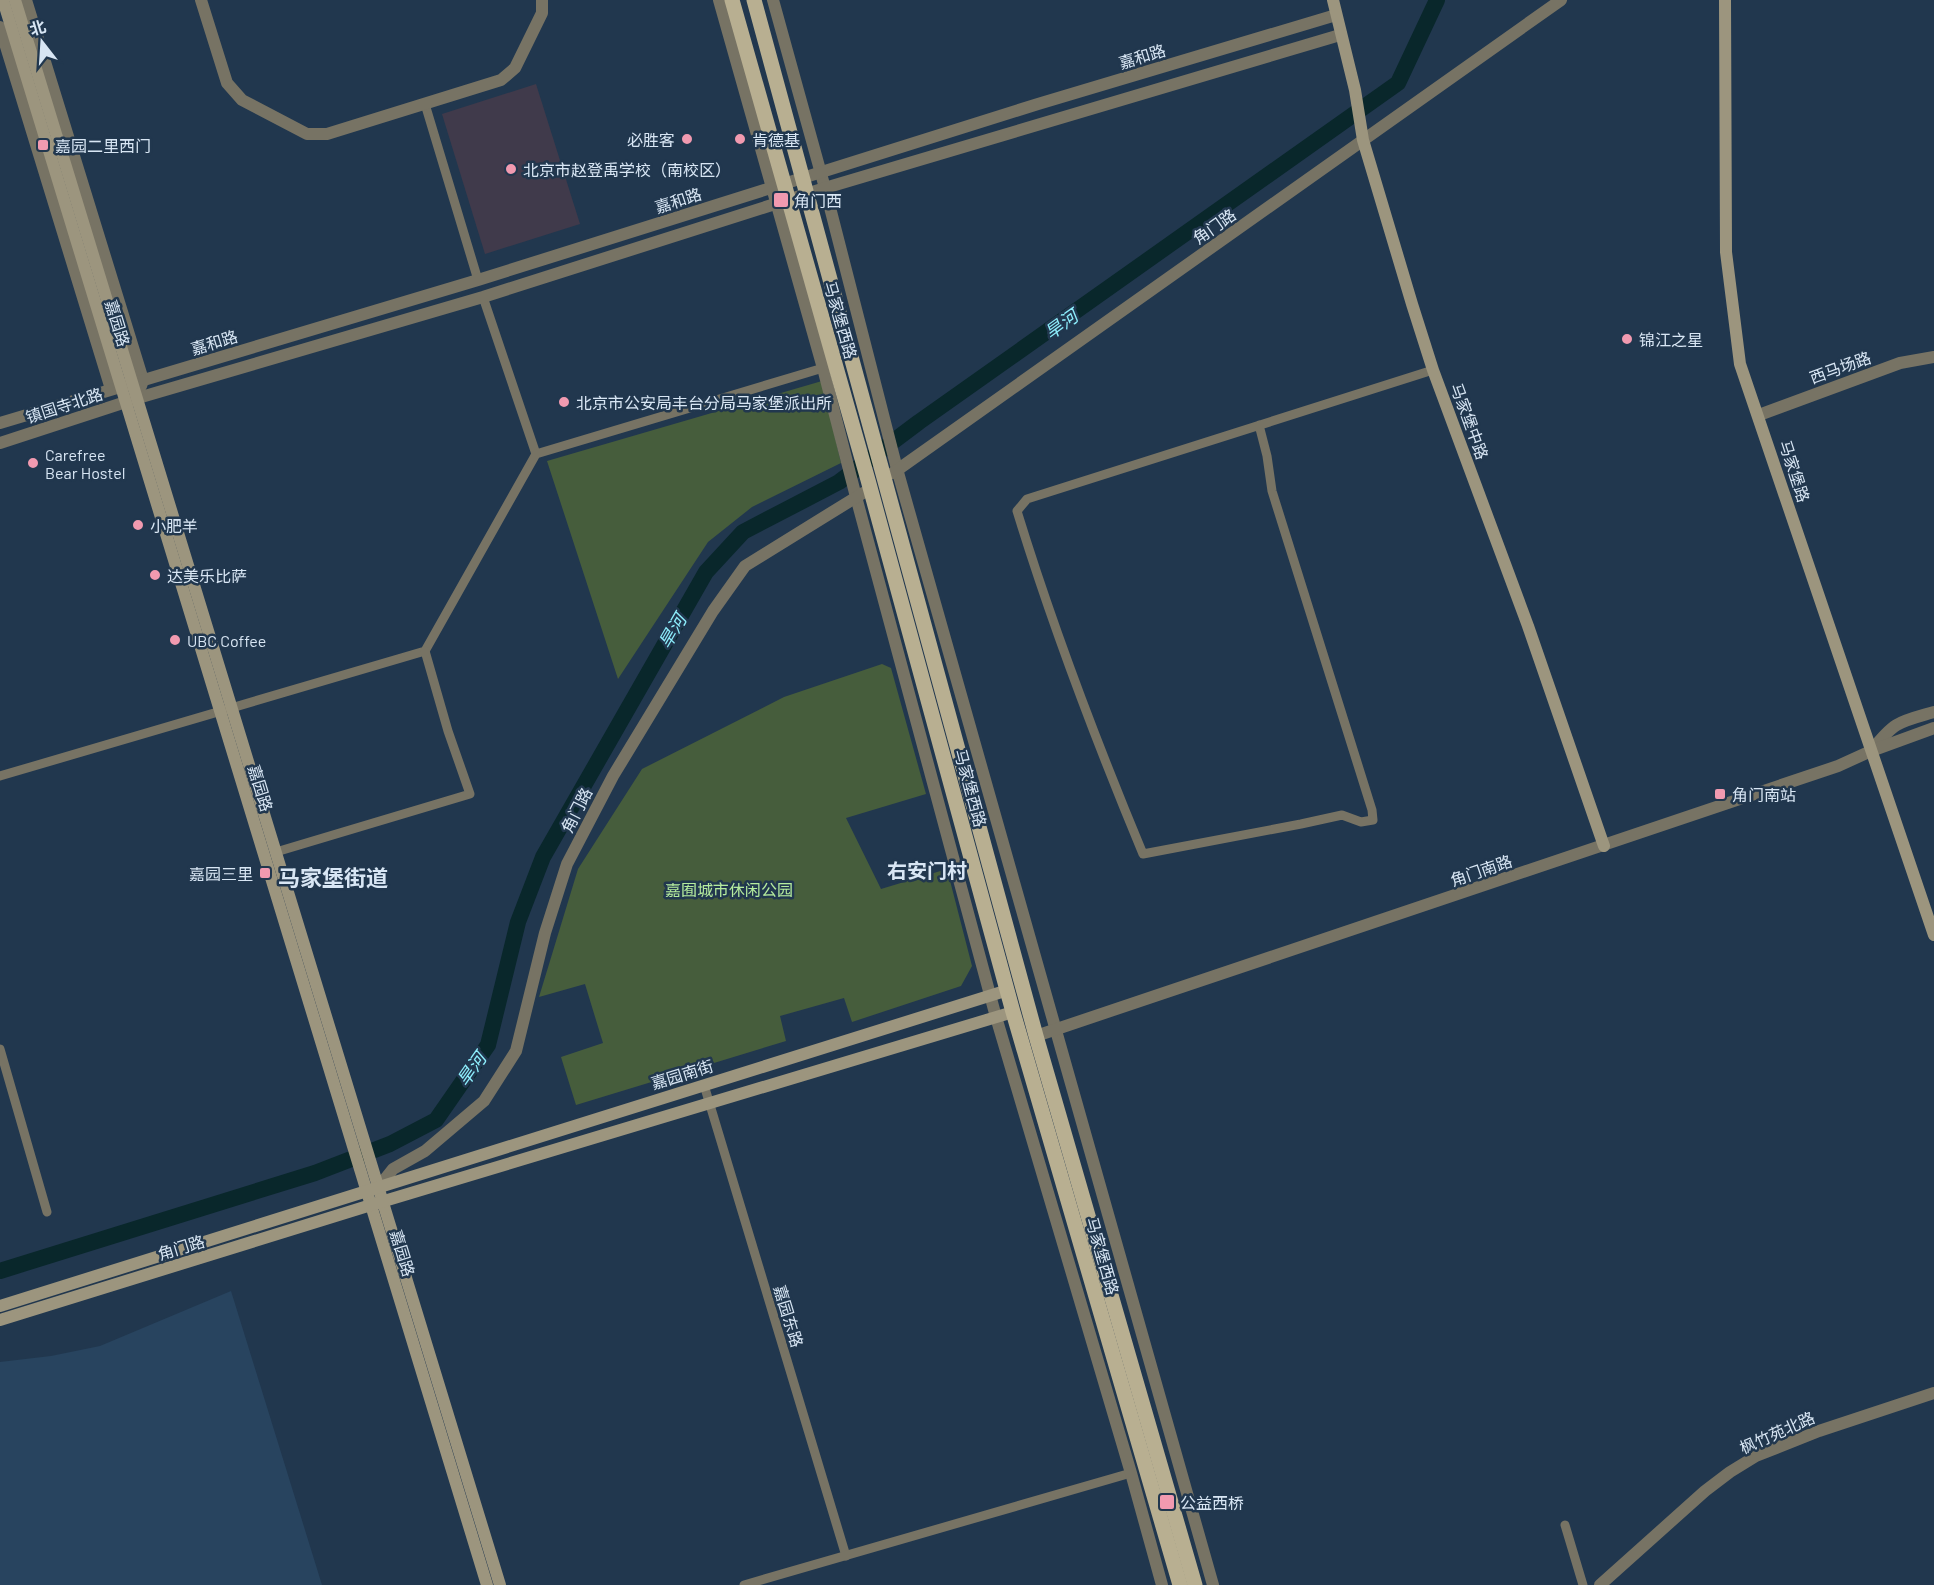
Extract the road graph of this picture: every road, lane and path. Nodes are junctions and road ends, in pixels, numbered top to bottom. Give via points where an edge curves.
1 (3, 0) edge
2 (15, 0) edge
3 (26, 0) edge
4 (201, 0) edge
5 (542, 0) edge
6 (719, 0) edge
7 (732, 0) edge
8 (754, 0) edge
9 (773, 0) edge
10 (1333, 0) edge
11 (1561, 0) edge
12 (1725, 0) edge
13 (1336, 15) junction
14 (0, 27) edge
15 (1341, 35) junction
16 (425, 104) junction
17 (1362, 137) junction
18 (820, 172) junction
19 (804, 178) junction
20 (777, 186) junction
21 (825, 188) junction
22 (808, 193) junction
23 (782, 202) junction
24 (478, 280) junction
25 (483, 297) junction
26 (1934, 357) edge
27 (823, 368) junction
28 (1433, 370) junction
29 (127, 385) junction
30 (131, 400) junction
31 (1759, 415) junction
32 (0, 423) edge
33 (1259, 425) junction
34 (879, 432) junction
35 (0, 443) edge
36 (536, 454) junction
37 (890, 470) junction
38 (869, 484) junction
39 (856, 496) junction
40 (425, 651) junction
41 (225, 709) junction
42 (1934, 712) edge
43 (1934, 728) edge
44 (1871, 751) junction
45 (0, 776) edge
46 (1604, 846) junction
47 (276, 852) junction
48 (1934, 935) edge
49 (1008, 990) junction
50 (990, 996) junction
51 (1013, 1012) junction
52 (996, 1017) junction
53 (1057, 1030) junction
54 (1036, 1036) junction
55 (0, 1049) edge
56 (704, 1085) junction
57 (709, 1103) junction
58 (355, 1128) junction
59 (371, 1183) junction
60 (377, 1204) junction
61 (47, 1212) dead end
62 (0, 1306) edge
63 (0, 1320) edge
64 (1934, 1393) edge
65 (1131, 1473) junction
66 (1565, 1524) dead end
67 (846, 1556) junction
68 (487, 1585) edge
69 (500, 1585) edge
70 (744, 1585) edge
71 (1162, 1585) edge
72 (1180, 1585) edge
73 (1195, 1585) edge
74 (1213, 1585) edge
75 (1583, 1585) edge
76 (1600, 1585) edge

1 - 29 main road, 嘉园路
2 - 29 main road, 嘉园路
3 - 29 street
4 - 16 street via 227,82 242,100 307,134 327,134
5 - 16 street via 542,13 515,68 501,80
6 - 20 street, 马家堡西路
7 - 20 main road, 马家堡西路
8 - 19 main road, 马家堡西路
9 - 18 street, 马家堡西路
10 - 13 main road, 马家堡中路
11 - 17 street, 角门路
12 - 31 main road, 马家堡路 via 1726,252 1740,364
13 - 15 main road, 马家堡中路
13 - 18 street, 嘉和路
14 - 29 street
15 - 17 main road, 马家堡中路
15 - 21 street, 嘉和路
16 - 24 street
17 - 28 main road, 马家堡中路
17 - 37 street, 角门路 via 987,408
18 - 19 street, 嘉和路
18 - 21 street, 马家堡西路
19 - 20 street, 嘉和路
19 - 22 main road, 马家堡西路
20 - 23 main road, 马家堡西路
20 - 24 street, 嘉和路
21 - 22 street, 嘉和路
21 - 34 street, 马家堡西路
22 - 23 street, 嘉和路
22 - 34 main road, 马家堡西路
23 - 25 street, 嘉和路
23 - 27 street, 马家堡西路
23 - 38 main road, 马家堡西路
24 - 29 street, 嘉和路
25 - 30 street, 嘉和路
25 - 36 street
26 - 31 street, 西马场路 via 1900,363
27 - 36 street
27 - 39 street, 马家堡西路
28 - 33 street
28 - 46 main road, 马家堡中路
29 - 30 main road, 嘉园路
29 - 32 street, 镇国寺北路
30 - 35 street, 镇国寺北路
30 - 41 main road, 嘉园路
31 - 44 main road, 马家堡路
33 - 33 street via 1272,491 1373,820 1361,822 1342,814 1143,854 1046,603 1017,511 1027,499
34 - 37 main road, 马家堡西路
36 - 40 street
37 - 53 street, 马家堡西路
37 - 54 main road, 马家堡西路
38 - 39 street, 角门路
38 - 49 main road, 马家堡西路
39 - 50 street, 马家堡西路
39 - 59 street, 角门路 via 745,566 713,611 613,776 567,864 545,933 516,1051 484,1101 425,1151
40 - 41 street
40 - 47 street via 470,795
41 - 45 street
41 - 47 main road, 嘉园路
41 - 58 main road, 嘉园路
42 - 44 street via 1899,722
43 - 44 street, 角门南路
44 - 46 street, 角门南路 via 1838,766
44 - 48 main road, 马家堡路
46 - 53 street, 角门南路
47 - 58 main road, 嘉园路
49 - 50 main road, 嘉园南街
49 - 51 main road, 马家堡西路
50 - 52 street, 马家堡西路
50 - 56 main road, 嘉园南街
51 - 52 main road
51 - 72 main road, 马家堡西路
52 - 57 main road
52 - 65 street, 马家堡西路
53 - 54 street, 角门南路
53 - 74 street, 马家堡西路
54 - 73 main road, 马家堡西路
55 - 61 street
56 - 57 street, 嘉园东路
56 - 59 main road, 嘉园南街
57 - 60 main road
57 - 67 street, 嘉园东路
58 - 59 main road, 嘉园路
59 - 60 main road, 嘉园路
59 - 62 main road, 角门路
60 - 63 main road, 角门路
60 - 68 main road, 嘉园路
60 - 69 main road, 嘉园路
64 - 76 street, 枫竹苑北路 via 1756,1456 1705,1491
65 - 67 street
65 - 71 street, 马家堡西路
66 - 75 street
67 - 70 street

